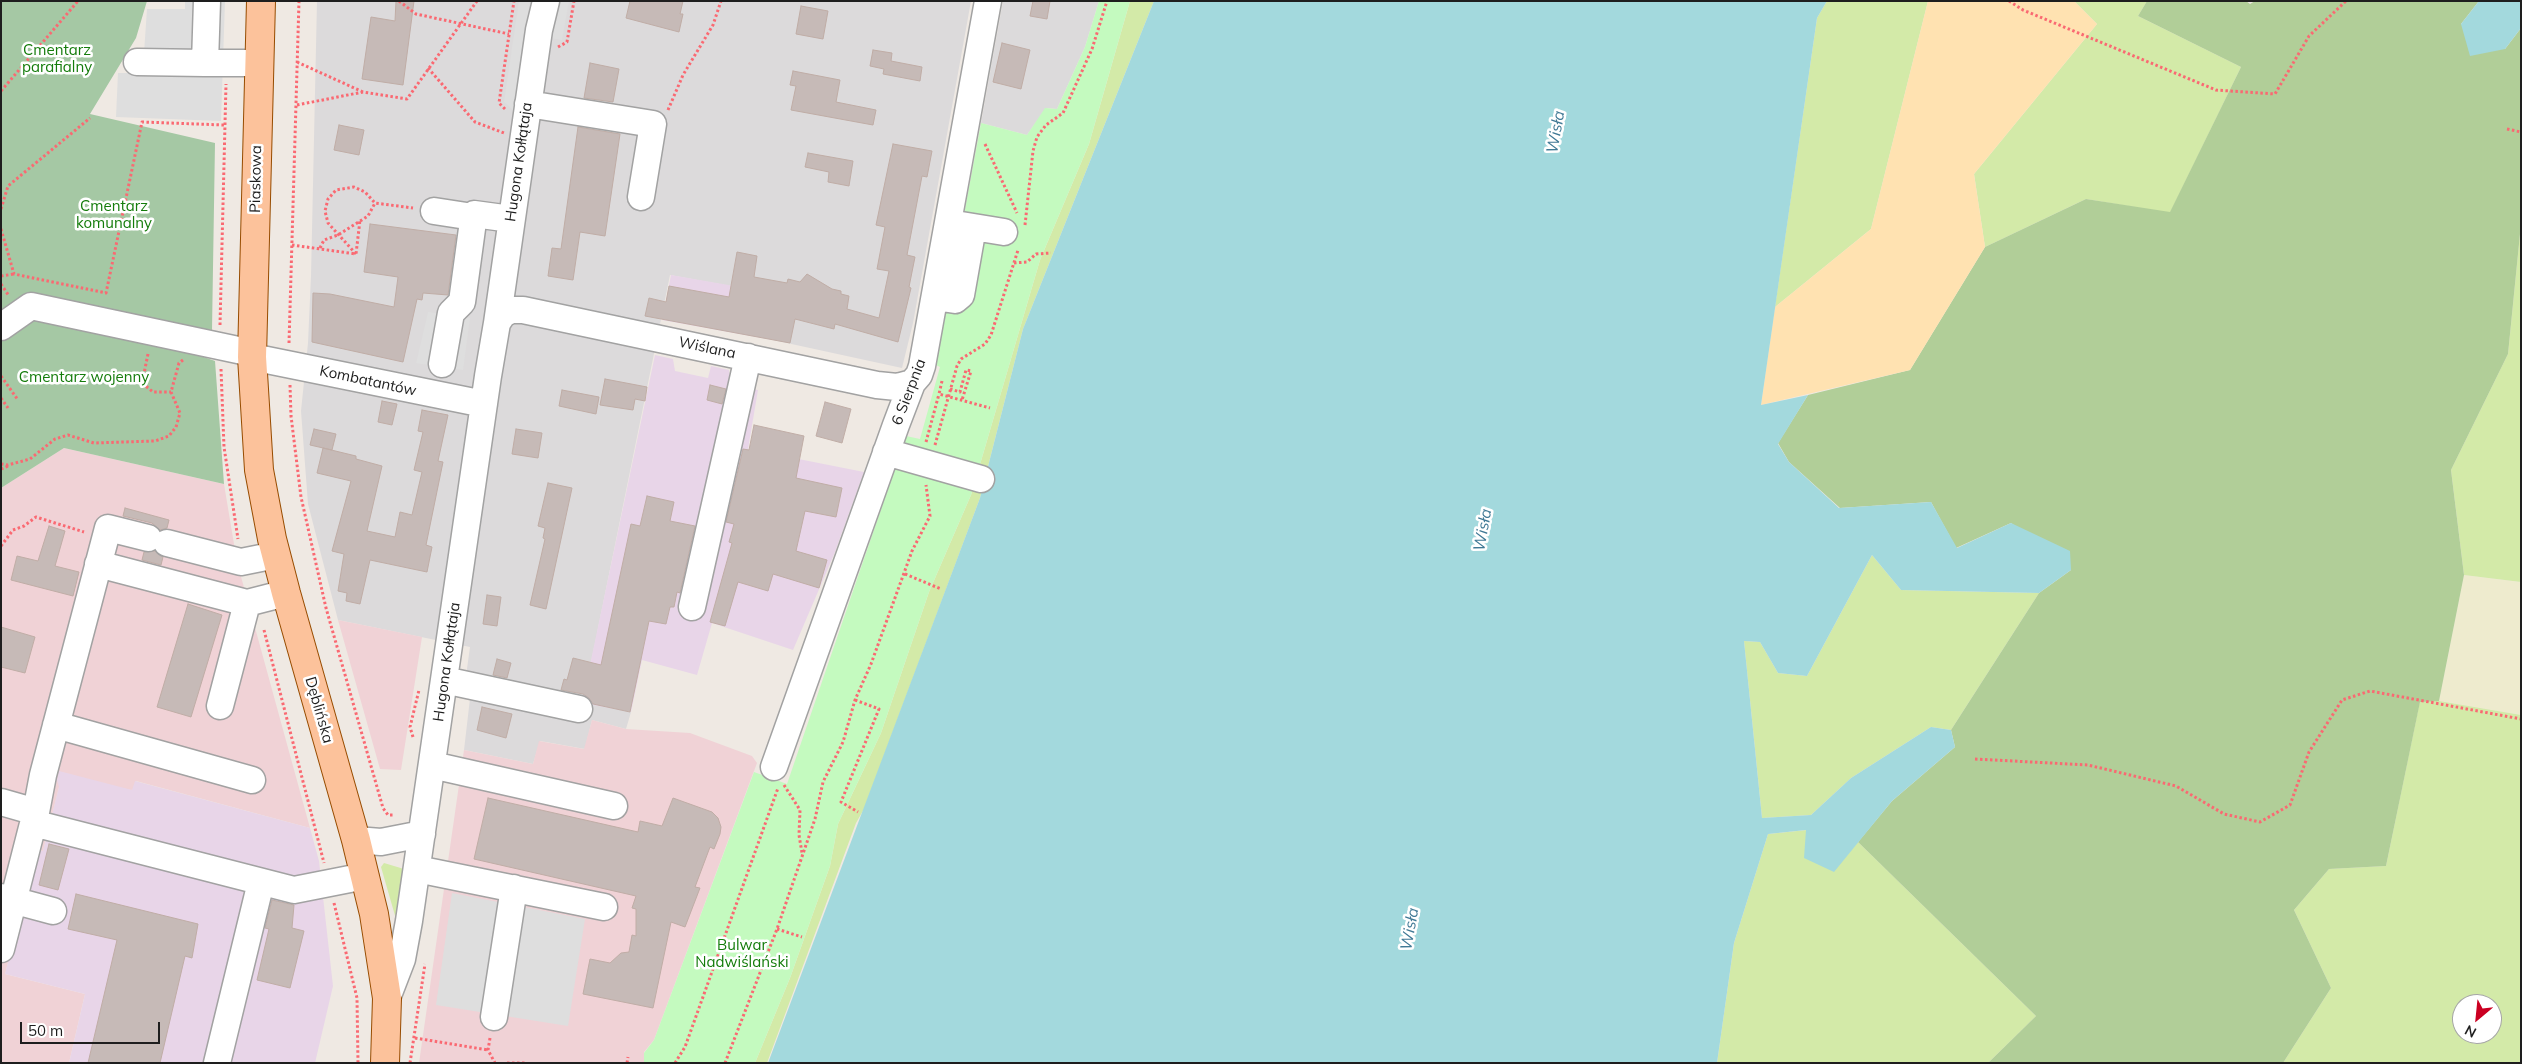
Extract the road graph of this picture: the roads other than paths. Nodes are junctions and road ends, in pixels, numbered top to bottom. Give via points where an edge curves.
1 (207, 1) edge
2 (261, 1) edge
3 (546, 1) edge
4 (988, 1) edge
5 (137, 62) dead end
6 (205, 63) junction
7 (259, 63) junction
8 (528, 104) junction
9 (641, 197) dead end
10 (434, 211) road end
11 (473, 217) junction
12 (511, 219) junction
13 (961, 225) junction
14 (1011, 239) road end
15 (500, 319) junction
16 (1, 327) edge
17 (252, 355) junction
18 (748, 357) junction
19 (442, 364) dead end
20 (912, 383) junction
21 (484, 404) junction
22 (886, 452) junction
23 (981, 479) dead end
24 (276, 555) junction
25 (98, 564) junction
26 (286, 593) junction
27 (247, 603) junction
28 (692, 607) dead end
29 (444, 680) junction
30 (220, 706) dead end
31 (579, 709) dead end
32 (56, 725) junction
33 (432, 765) junction
34 (774, 767) road end
35 (252, 780) dead end
36 (1, 802) edge
37 (614, 806) dead end
38 (35, 818) junction
39 (422, 834) junction
40 (356, 840) junction
41 (417, 869) junction
42 (365, 876) junction
43 (261, 882) junction
44 (514, 888) junction
45 (8, 899) edge
46 (604, 907) dead end
47 (53, 911) dead end
48 (1, 949) edge
49 (387, 998) junction
50 (494, 1017) dead end
51 (217, 1063) edge
52 (385, 1063) edge

1 - 6 street
2 - 7 main road, Piaskowa
3 - 8 street, Hugona Kołłątaja
4 - 13 street, 6 Sierpnia
5 - 6 street
6 - 7 street
7 - 17 main road, Piaskowa
8 - 9 street via 653,124
8 - 12 street, Hugona Kołłątaja
10 - 11 street
11 - 12 street via 474,214
11 - 19 street via 462,302 451,313
12 - 15 street, Hugona Kołłątaja
13 - 14 street
13 - 20 street, 6 Sierpnia via 935,296 922,366
15 - 18 street, Wiślana via 511,310 522,310
15 - 21 street, Hugona Kołłątaja
16 - 17 street, Kombatantów via 31,306
17 - 21 street, Kombatantów
17 - 24 main road, Dęblińska via 259,470
18 - 20 street, Wiślana via 877,385 897,387
18 - 28 street
20 - 22 street, 6 Sierpnia
21 - 29 street, Hugona Kołłątaja
22 - 23 street via 924,454
22 - 34 street, 6 Sierpnia
24 - 25 street via 241,562 108,528
24 - 26 main road, Dęblińska
25 - 27 street
25 - 32 street
26 - 27 street
26 - 40 main road, Dęblińska
27 - 30 street
29 - 31 street
29 - 33 street, Hugona Kołłątaja
32 - 35 street
32 - 38 street
33 - 37 street
33 - 39 street, Hugona Kołłątaja
36 - 38 street
38 - 43 street
38 - 45 street
39 - 40 street via 381,842
39 - 41 street, Hugona Kołłątaja
40 - 42 main road, Dęblińska
41 - 44 street
41 - 49 street, Hugona Kołłątaja via 402,960
42 - 43 street via 294,890
42 - 49 main road, Dęblińska
43 - 51 street
44 - 46 street
44 - 50 street
45 - 47 street
45 - 48 street
49 - 52 main road, Dęblińska

